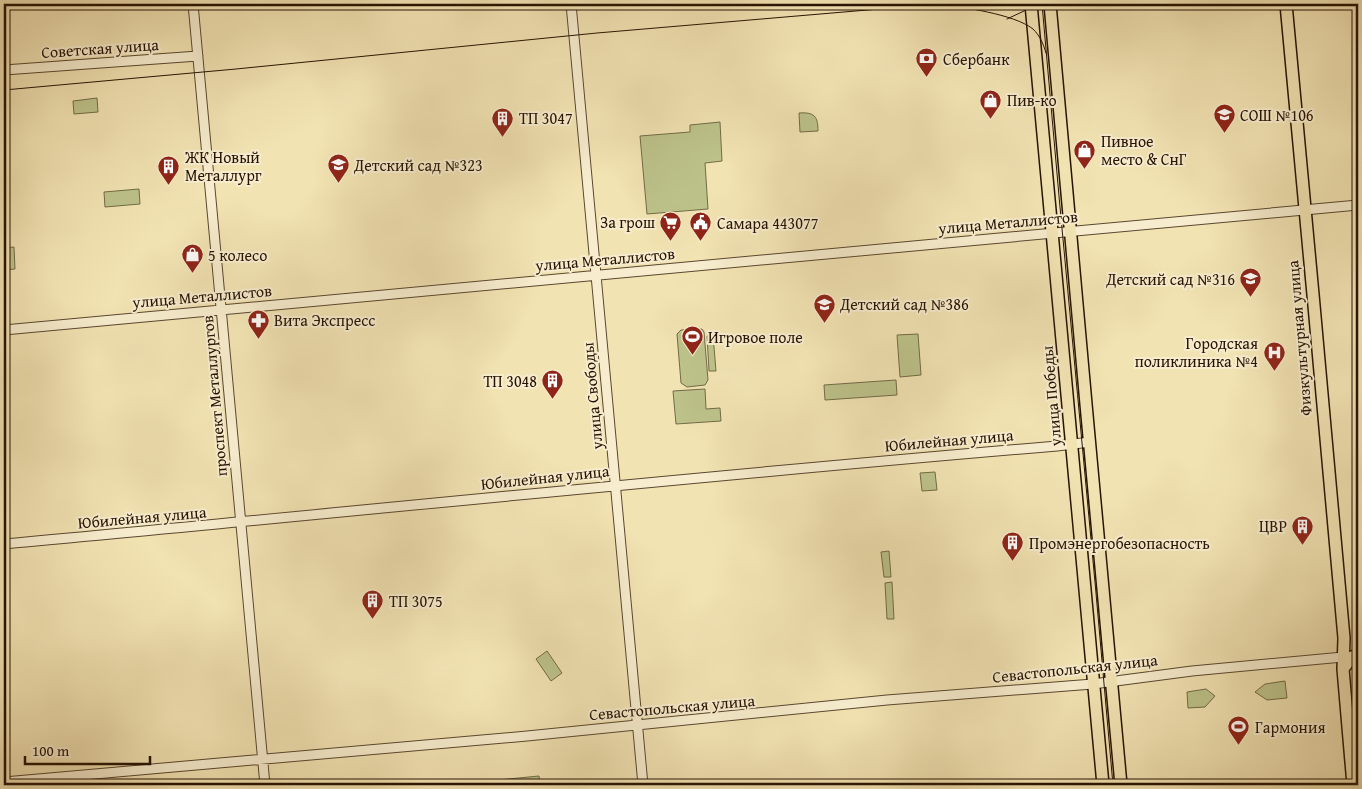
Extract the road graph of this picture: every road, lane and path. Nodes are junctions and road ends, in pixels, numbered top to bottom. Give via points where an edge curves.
1 (193, 4) edge
2 (571, 4) edge
3 (1031, 4) edge
4 (1050, 4) edge
5 (1286, 4) edge
6 (198, 56) junction
7 (4, 70) edge
8 (1358, 205) edge
9 (1304, 210) junction
10 (1069, 232) junction
11 (1052, 233) junction
12 (596, 275) junction
13 (222, 310) junction
14 (4, 330) edge
15 (1090, 442) junction
16 (1072, 444) junction
17 (615, 485) junction
18 (241, 523) junction
19 (4, 544) edge
20 (1344, 638) junction
21 (1358, 654) edge
22 (1343, 663) junction
23 (1111, 682) junction
24 (1093, 684) junction
25 (638, 725) junction
26 (263, 760) junction
27 (4, 782) edge
28 (265, 785) edge
29 (644, 785) edge
30 (1103, 785) edge
31 (1120, 785) edge
32 (1353, 785) edge

1 - 6 street, проспект Металлургов
2 - 12 street, улица Свободы
3 - 11 main road, улица Победы
4 - 10 main road, улица Победы
5 - 9 main road, Физкультурная улица
6 - 7 street, Советская улица
6 - 13 street, проспект Металлургов
8 - 9 street, улица Металлистов
9 - 10 street, улица Металлистов
9 - 20 main road, Физкультурная улица
10 - 11 street, улица Металлистов
10 - 15 main road, улица Победы
11 - 12 street, улица Металлистов
11 - 16 main road, улица Победы
12 - 13 street, улица Металлистов
12 - 17 street, улица Свободы
13 - 14 street, улица Металлистов
13 - 18 street, проспект Металлургов
15 - 16 street, Юбилейная улица
15 - 23 main road, улица Победы
16 - 17 street, Юбилейная улица
16 - 24 main road, улица Победы
17 - 18 street, Юбилейная улица
17 - 25 street, улица Свободы
18 - 19 street, Юбилейная улица
18 - 26 street, проспект Металлургов
20 - 21 main road
20 - 22 main road, Физкультурная улица
21 - 22 main road
22 - 23 street, Севастопольская улица via 1192,671
22 - 32 main road, Физкультурная улица
23 - 24 street, Севастопольская улица
23 - 31 main road, улица Победы
24 - 25 street, Севастопольская улица via 887,700
24 - 30 main road, улица Победы
25 - 26 street, Севастопольская улица
25 - 29 street, улица Свободы
26 - 27 street, Севастопольская улица
26 - 28 street, проспект Металлургов

